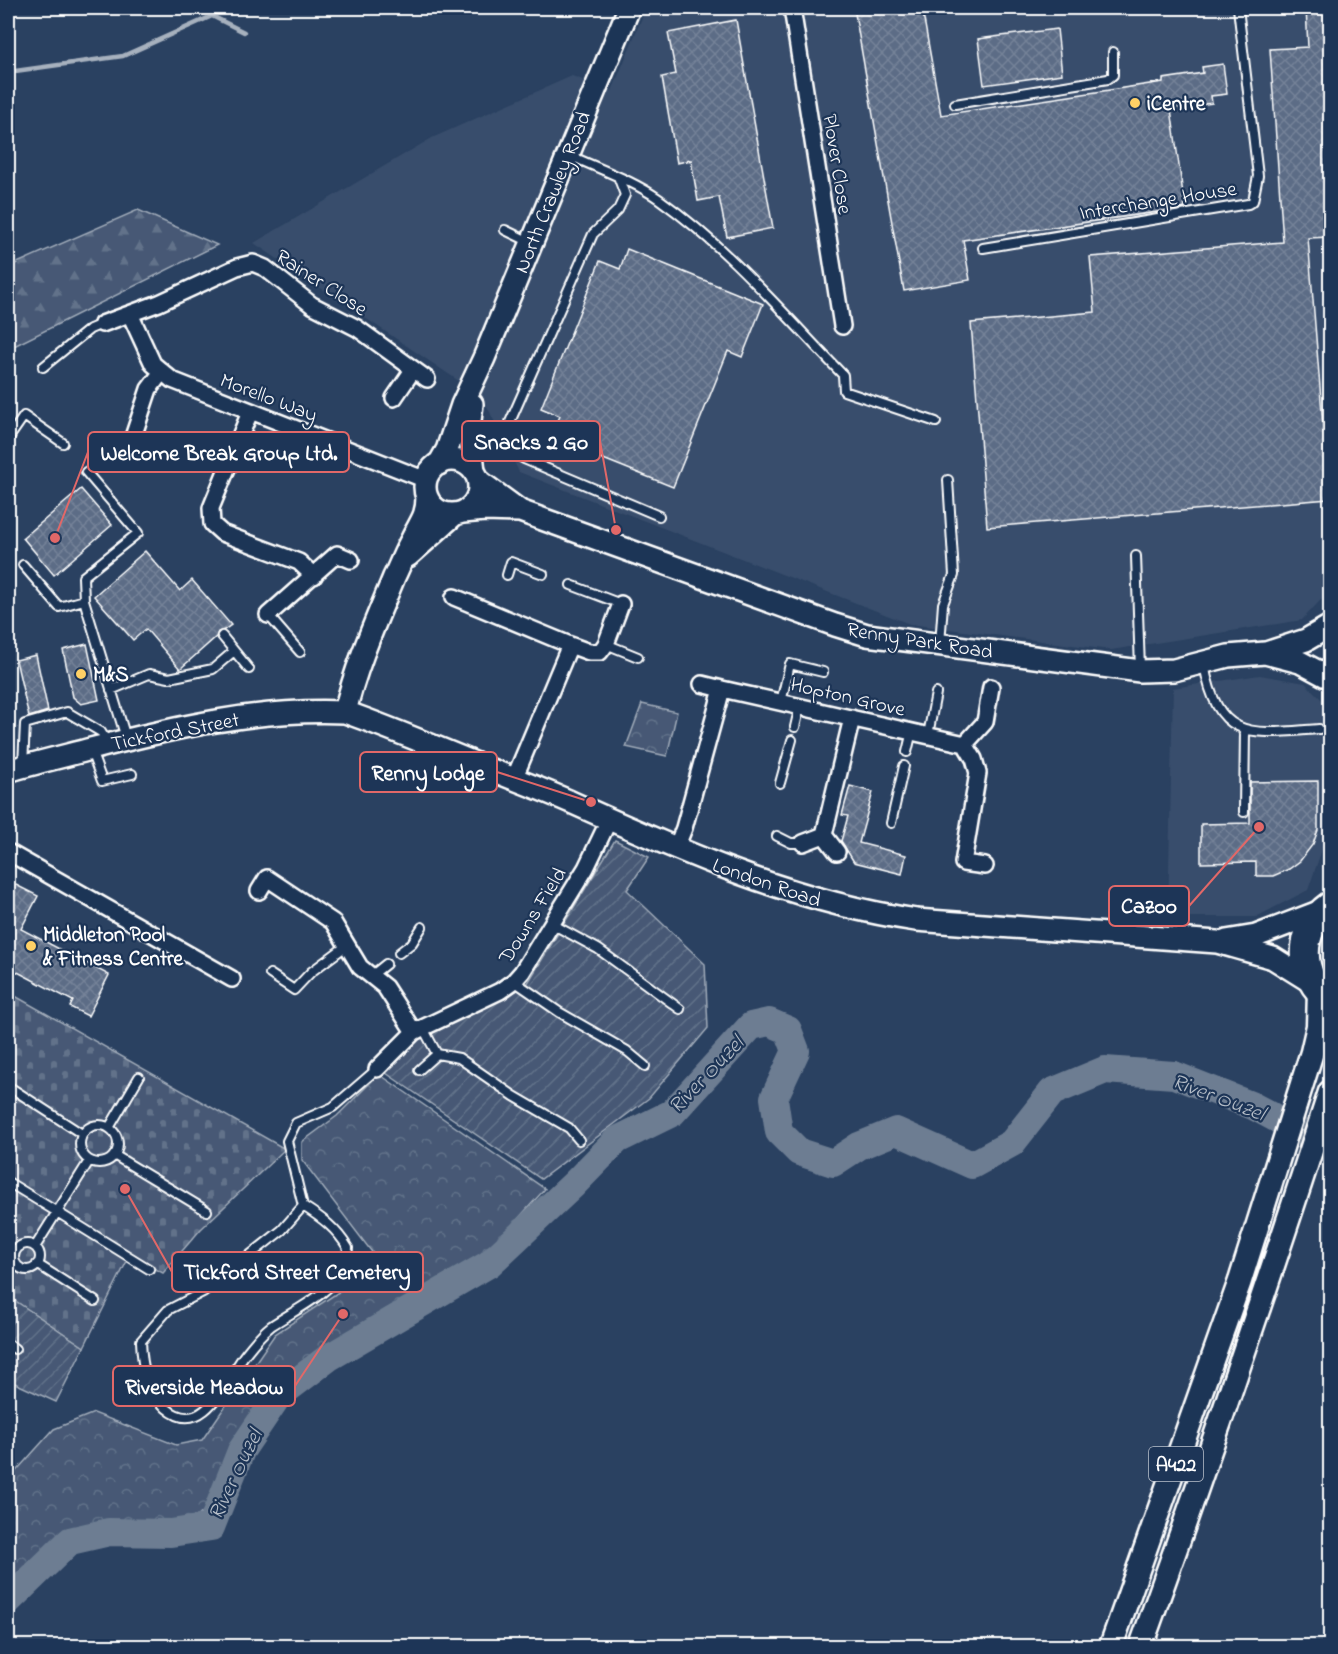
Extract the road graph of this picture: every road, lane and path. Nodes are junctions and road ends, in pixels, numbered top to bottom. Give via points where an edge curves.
1 (629, 8) edge
2 (792, 8) edge
3 (1238, 8) edge
4 (1113, 52) dead end
5 (955, 104) dead end
6 (568, 155) junction
7 (619, 179) junction
8 (505, 230) dead end
9 (532, 242) junction
10 (983, 248) dead end
11 (130, 314) junction
12 (102, 324) joint
13 (842, 326) dead end
14 (43, 367) dead end
15 (413, 370) junction
16 (161, 373) junction
17 (477, 376) junction
18 (427, 379) dead end
19 (394, 398) dead end
20 (250, 412) junction
21 (936, 422) dead end
22 (133, 438) junction
23 (8, 440) edge
24 (63, 443) dead end
25 (162, 449) dead end
26 (122, 450) dead end
27 (86, 472) dead end
28 (476, 476) junction
29 (431, 480) junction
30 (948, 480) dead end
31 (520, 511) junction
32 (459, 513) junction
33 (659, 516) dead end
34 (1136, 556) dead end
35 (351, 560) dead end
36 (403, 560) junction
37 (23, 565) dead end
38 (543, 574) dead end
39 (507, 575) dead end
40 (314, 576) junction
41 (571, 585) dead end
42 (454, 597) dead end
43 (84, 600) junction
44 (621, 604) joint
45 (268, 615) joint
46 (1330, 626) edge
47 (222, 636) dead end
48 (606, 644) junction
49 (570, 645) junction
50 (940, 645) junction
51 (234, 651) junction
52 (300, 652) dead end
53 (1265, 654) junction
54 (638, 657) dead end
55 (1204, 662) junction
56 (249, 669) dead end
57 (1140, 671) junction
58 (823, 672) dead end
59 (1330, 678) edge
60 (702, 684) dead end
61 (991, 687) dead end
62 (722, 689) junction
63 (111, 690) junction
64 (936, 693) dead end
65 (781, 702) junction
66 (800, 706) junction
67 (345, 712) junction
68 (852, 718) junction
69 (795, 727) dead end
70 (1319, 729) dead end
71 (1245, 730) junction
72 (912, 731) junction
73 (928, 735) junction
74 (792, 740) dead end
75 (108, 744) junction
76 (965, 744) junction
77 (907, 752) dead end
78 (904, 766) dead end
79 (15, 769) edge
80 (132, 774) dead end
81 (514, 779) junction
82 (780, 783) dead end
83 (1244, 812) dead end
84 (609, 820) junction
85 (891, 823) dead end
86 (777, 836) dead end
87 (824, 836) junction
88 (803, 843) joint
89 (676, 848) junction
90 (8, 852) edge
91 (837, 852) dead end
92 (985, 866) dead end
93 (259, 891) dead end
94 (1328, 908) edge
95 (552, 924) junction
96 (422, 927) dead end
97 (1217, 942) junction
98 (346, 946) junction
99 (399, 953) dead end
100 (386, 964) dead end
101 (270, 974) dead end
102 (371, 976) junction
103 (232, 979) dead end
104 (514, 981) junction
105 (1321, 991) edge
106 (680, 1009) dead end
107 (419, 1030) junction
108 (437, 1054) junction
109 (645, 1066) dead end
110 (377, 1069) joint
111 (418, 1070) dead end
112 (139, 1077) dead end
113 (8, 1086) edge
114 (1330, 1092) edge
115 (109, 1128) junction
116 (82, 1134) junction
117 (579, 1140) dead end
118 (114, 1155) junction
119 (89, 1161) junction
120 (8, 1182) edge
121 (303, 1206) junction
122 (207, 1211) dead end
123 (57, 1212) junction
124 (8, 1246) edge
125 (35, 1247) junction
126 (16, 1251) junction
127 (38, 1264) junction
128 (149, 1269) dead end
129 (95, 1301) dead end
130 (1111, 1647) edge
131 (1141, 1647) edge

1 - 6 street, North Crawley Road
2 - 13 street, Plover Close
3 - 10 lane, Interchange House via 1258,176 1253,201
4 - 5 lane via 1113,75 1108,79
6 - 7 lane
6 - 9 street, North Crawley Road
7 - 21 lane via 658,199 725,252 843,375 844,391
7 - 33 lane via 625,195 618,210 593,234 510,422 507,440 524,459
8 - 9 lane
9 - 17 street, North Crawley Road
11 - 12 street, Rainer Close
11 - 15 street, Rainer Close via 253,263 312,305 357,328
11 - 16 street, Morello Way via 146,352
12 - 14 lane via 90,329
15 - 18 street, Rainer Close
15 - 19 street
16 - 20 street, Morello Way
16 - 22 street via 149,389
17 - 28 street, North Crawley Road via 469,429
17 - 29 street, North Crawley Road
20 - 29 street, Morello Way
20 - 40 street via 211,508 212,524 222,532 299,561
22 - 25 street
22 - 26 street
23 - 24 lane via 24,416
27 - 43 lane via 138,533 83,578
28 - 29 street via 461,462 446,461
28 - 31 street, Renny Park Road
28 - 32 street via 477,500
29 - 32 street via 435,508
29 - 36 street, North Crawley Road via 427,510
30 - 50 lane via 954,575 943,604
31 - 32 street, Renny Park Road
31 - 50 street, Renny Park Road via 835,626 867,635
32 - 36 street, North Crawley Road
34 - 57 lane
35 - 40 street via 337,554
36 - 67 street, North Crawley Road via 359,664
37 - 43 lane via 59,607
38 - 39 lane via 511,562
40 - 45 street
41 - 44 lane
42 - 49 street via 493,609
43 - 63 lane
44 - 48 street
45 - 52 lane
46 - 53 street, Renny Park Road via 1294,645
47 - 51 lane
48 - 49 street via 600,652
48 - 54 lane
49 - 81 street
50 - 57 street, Renny Park Road
51 - 56 lane
51 - 63 lane via 213,669 169,678 149,675
53 - 55 street, Renny Park Road via 1234,655
53 - 59 street, Renny Park Road via 1300,662
55 - 57 street, Renny Park Road via 1174,670
55 - 71 lane via 1216,705
58 - 65 lane via 790,664
60 - 62 street, Hopton Grove
61 - 76 street via 985,722
62 - 65 street, Hopton Grove
62 - 89 street
63 - 75 lane
64 - 73 lane
65 - 66 street, Hopton Grove
66 - 68 street, Hopton Grove
66 - 69 lane
67 - 75 street, Tickford Street via 314,710 220,720
67 - 81 street, London Road
68 - 72 street, Hopton Grove
68 - 87 street
70 - 71 lane via 1262,733
71 - 83 lane
72 - 73 street, Hopton Grove
72 - 77 lane
73 - 76 street, Hopton Grove
74 - 82 lane
75 - 79 street, Tickford Street
75 - 79 lane via 101,732 67,712 25,724
75 - 80 lane via 102,782
76 - 92 street via 978,772 963,863
78 - 85 lane
81 - 84 street, London Road
84 - 89 street, London Road
84 - 95 street, Downs Field
86 - 88 lane via 791,843
87 - 88 street
87 - 91 street
89 - 97 street, London Road via 769,885 876,914 958,924
90 - 103 street
93 - 98 street via 267,878 333,922
94 - 97 street, London Road via 1256,936
94 - 105 highway via 1310,929 1305,946 1306,964
95 - 104 street, Downs Field
95 - 106 lane via 598,949
96 - 99 lane via 412,943
97 - 105 street, London Road via 1273,958
98 - 101 lane via 294,990
98 - 102 street via 360,968
100 - 102 lane
102 - 107 street via 386,987
104 - 107 street, Downs Field
104 - 109 lane
105 - 130 main road, A422 via 1318,1026 1305,1075 1240,1281
107 - 108 lane
107 - 110 street, Downs Field
108 - 111 lane
108 - 117 lane via 459,1058 569,1128
110 - 121 lane via 333,1107 296,1123 287,1141
112 - 115 lane
113 - 116 lane
114 - 131 main road, A422 via 1267,1289
115 - 116 lane via 92,1126
115 - 118 lane via 118,1143
116 - 119 lane via 80,1149
118 - 119 lane via 100,1163
118 - 122 lane
119 - 123 lane
120 - 123 lane
121 - 121 lane via 339,1232 348,1248 344,1269 328,1287 269,1328 246,1353 210,1407 191,1418 174,1415 148,1385 141,1341 168,1310 203,1292 282,1230
123 - 125 lane
123 - 128 lane
124 - 126 lane
125 - 126 lane via 25,1244
125 - 127 lane
126 - 127 lane via 15,1262 20,1268 28,1270
127 - 129 lane

